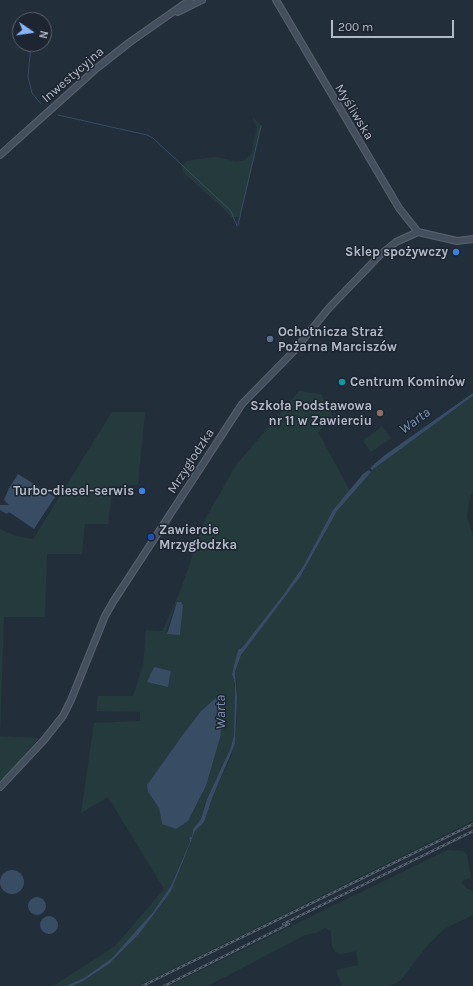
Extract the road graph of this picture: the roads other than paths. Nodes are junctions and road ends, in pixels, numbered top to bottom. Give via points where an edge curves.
1 (190, 0) edge
2 (202, 0) edge
3 (276, 0) edge
4 (166, 18) junction
5 (0, 155) edge
6 (418, 232) junction
7 (473, 239) edge
8 (0, 787) edge

1 - 4 street, Inwestycyjna
2 - 4 street, Inwestycyjna
3 - 6 street, Myśliwska via 399,208
4 - 5 street, Inwestycyjna via 97,68
6 - 7 street via 457,241
6 - 8 street, Mrzygłodzka via 402,238 380,254 329,308 293,352 242,404 113,602 63,716

